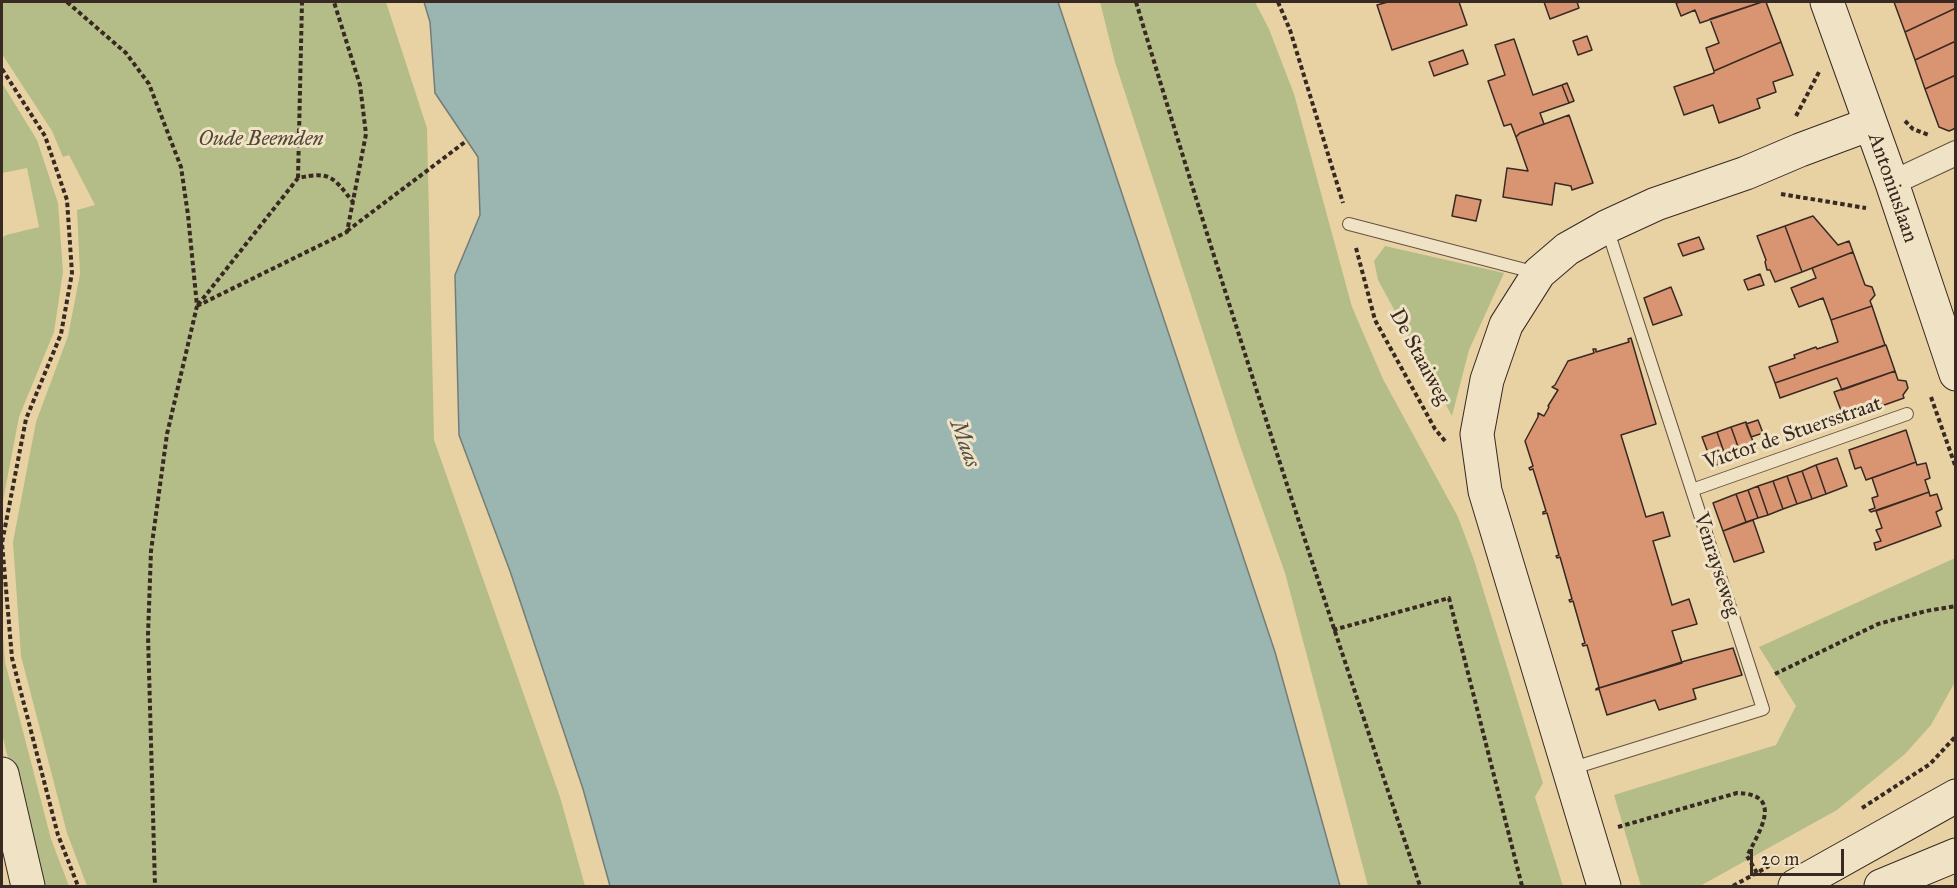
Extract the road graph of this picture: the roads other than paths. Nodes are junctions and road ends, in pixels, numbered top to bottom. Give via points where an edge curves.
1 (1827, 2) edge
2 (1884, 120) junction
3 (1956, 153) edge
4 (1892, 183) junction
5 (1349, 224) road end
6 (1606, 227) junction
7 (1539, 273) junction
8 (1956, 374) edge
9 (1907, 414) dead end
10 (1692, 490) junction
11 (1569, 770) junction
12 (2, 774) edge
13 (1955, 795) edge
14 (1956, 855) edge
15 (1785, 874) edge
16 (28, 886) edge
17 (1604, 886) edge
18 (1881, 886) edge

1 - 2 street, Antoniuslaan
2 - 4 street, Antoniuslaan
2 - 6 street via 1656,204
3 - 4 street
4 - 8 street, Antoniuslaan
5 - 7 lane
6 - 7 street via 1567,249
6 - 10 lane, Venrayseweg
7 - 11 street via 1506,325 1487,380 1477,434 1485,491
9 - 10 lane, Victor de Stuersstraat
10 - 11 lane, Venrayseweg via 1763,709
11 - 17 street
12 - 16 street
13 - 15 street
14 - 18 street

